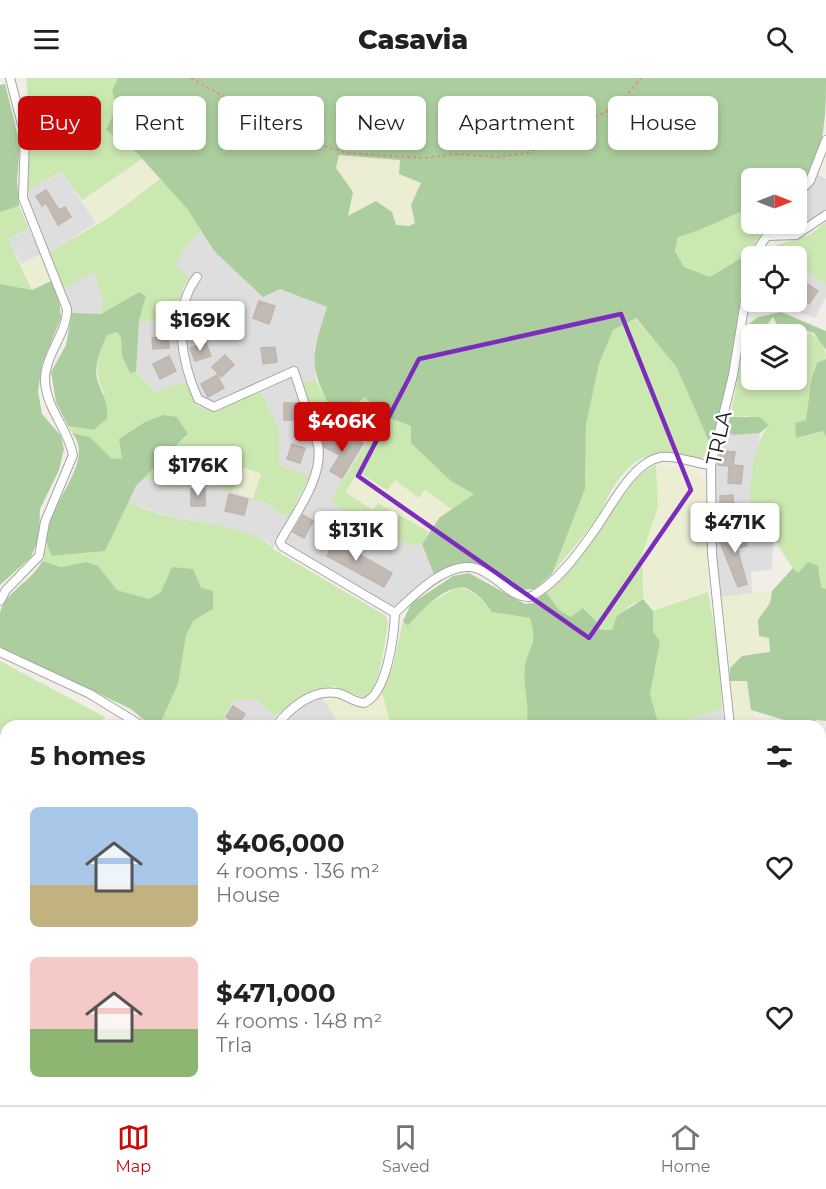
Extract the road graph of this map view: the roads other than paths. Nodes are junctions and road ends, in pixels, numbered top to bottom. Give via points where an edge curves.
1 (10, 78) edge
2 (826, 140) edge
3 (807, 184) edge
4 (826, 215) edge
5 (766, 236) joint
6 (760, 246) edge
7 (197, 277) dead end
8 (743, 312) edge
9 (711, 465) junction
10 (0, 601) edge
11 (395, 613) junction
12 (0, 652) edge
13 (132, 720) edge
14 (281, 720) edge
15 (729, 720) edge

1 - 10 street via 25,136 23,198 67,309 65,326 45,379 52,408 73,455 45,522 39,556
2 - 3 street
4 - 5 street via 796,235
5 - 6 street, TRLA
7 - 11 street via 186,296 182,325 191,382 198,399 214,406 294,370 318,445 317,471 280,542 282,546
8 - 9 street, TRLA
9 - 11 street via 674,458 648,462 626,483 593,533 556,577 530,597 517,595 476,569 462,568 440,577
9 - 15 street, TRLA via 713,564
11 - 14 street via 390,656 374,698 364,703 336,693 315,696
12 - 13 street via 90,694

